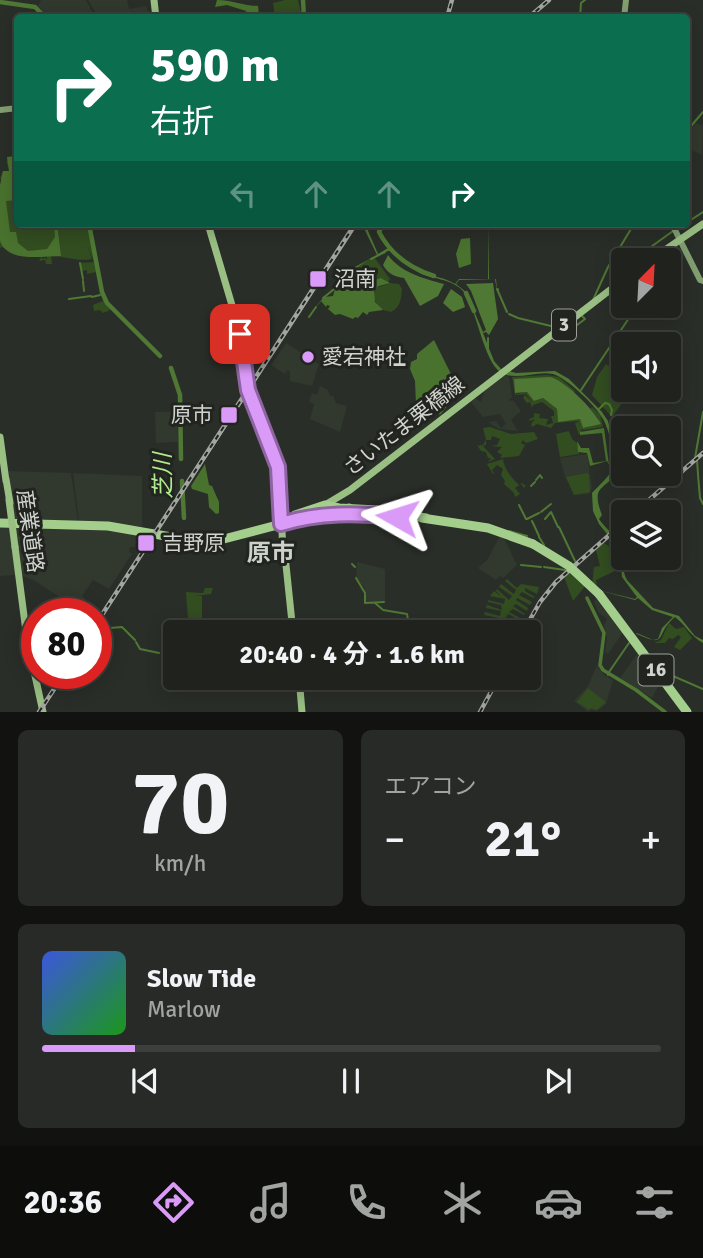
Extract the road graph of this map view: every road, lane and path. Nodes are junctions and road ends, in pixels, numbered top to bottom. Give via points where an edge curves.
1 (703, 225) edge
2 (210, 228) edge
3 (674, 228) edge
4 (680, 240) junction
5 (669, 248) edge
6 (703, 281) edge
7 (611, 290) edge
8 (0, 437) edge
9 (278, 467) junction
10 (6, 480) junction
11 (334, 507) junction
12 (361, 511) dead end
13 (426, 519) junction
14 (8, 522) edge
15 (280, 522) junction
16 (17, 567) junction
17 (288, 572) junction
18 (293, 620) edge
19 (299, 690) edge
20 (43, 712) edge
21 (301, 712) edge
22 (686, 712) edge

1 - 4 main road
2 - 9 main road via 239,330 248,390
3 - 4 main road
4 - 5 main road
4 - 6 main road
7 - 11 main road, さいたま栗橋線 / 3 via 350,490
8 - 10 main road, 産業道路
9 - 15 main road
9 - 17 main road, bridge
10 - 14 main road
10 - 16 main road, 産業道路, bridge
11 - 13 highway, 16
11 - 15 highway, 16
11 - 15 highway, 16
12 - 13 highway, 16
13 - 22 highway, 16, bridge via 488,528 566,563 598,594
14 - 15 highway, 16 via 108,526 188,538
14 - 16 main road
15 - 17 main road
16 - 20 main road, 産業道路
17 - 18 main road
19 - 21 main road

